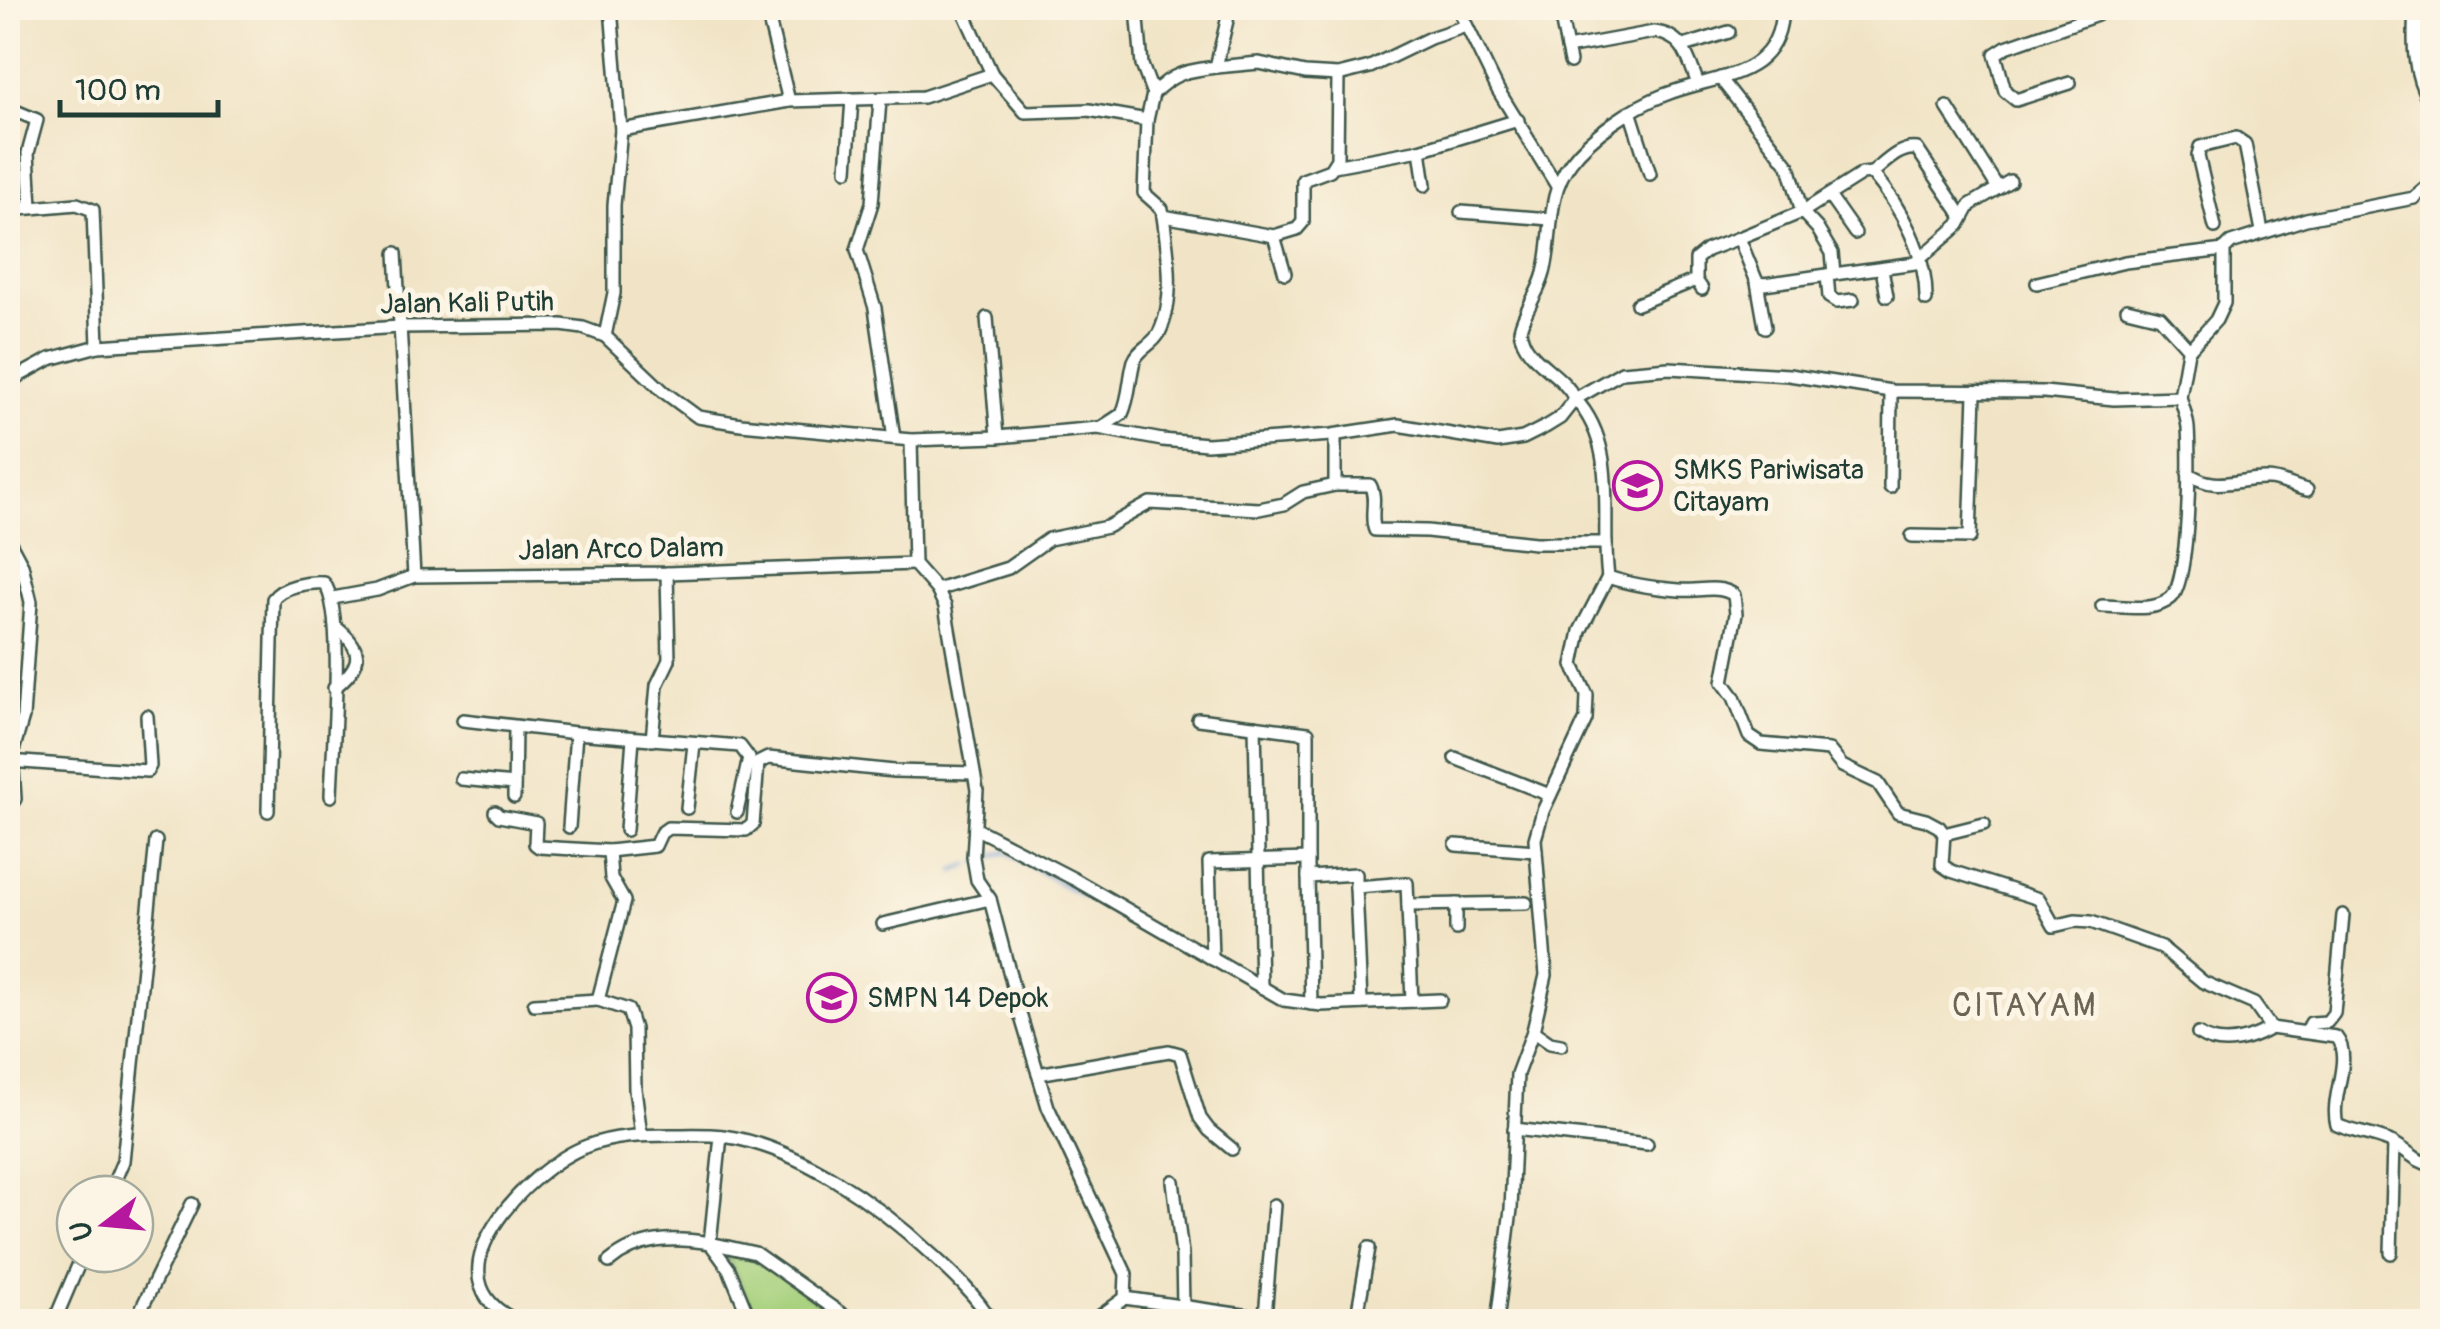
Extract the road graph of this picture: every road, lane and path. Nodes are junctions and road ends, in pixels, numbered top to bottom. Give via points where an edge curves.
1 (611, 8) edge
2 (766, 8) edge
3 (962, 8) edge
4 (1138, 8) edge
5 (1230, 8) edge
6 (1458, 8) edge
7 (1561, 8) edge
8 (1782, 8) edge
9 (2101, 8) edge
10 (2417, 8) edge
11 (1466, 26) junction
12 (1729, 32) dead end
13 (1684, 46) junction
14 (1567, 48) junction
15 (1570, 62) dead end
16 (1216, 66) junction
17 (992, 74) junction
18 (1338, 75) junction
19 (1720, 78) junction
20 (2070, 83) dead end
21 (1698, 84) junction
22 (1152, 94) junction
23 (852, 100) junction
24 (880, 100) junction
25 (789, 101) junction
26 (8, 102) edge
27 (2432, 102) edge
28 (1947, 107) dead end
29 (1630, 110) junction
30 (1147, 120) junction
31 (1518, 120) junction
32 (622, 130) junction
33 (1420, 150) junction
34 (1334, 166) junction
35 (847, 170) dead end
36 (1872, 173) junction
37 (1650, 174) dead end
38 (2010, 181) dead end
39 (2432, 183) edge
40 (1425, 185) dead end
41 (1557, 186) junction
42 (1998, 188) junction
43 (1829, 196) junction
44 (32, 207) junction
45 (8, 210) edge
46 (1461, 212) dead end
47 (1802, 212) junction
48 (1163, 216) junction
49 (1962, 216) junction
50 (1550, 219) junction
51 (2215, 227) dead end
52 (2262, 231) junction
53 (1855, 233) dead end
54 (1274, 236) junction
55 (1739, 238) junction
56 (2224, 250) junction
57 (396, 253) dead end
58 (1921, 257) junction
59 (1882, 269) junction
60 (1285, 273) dead end
61 (1830, 274) junction
62 (1758, 282) junction
63 (2037, 283) dead end
64 (1886, 296) dead end
65 (1853, 300) dead end
66 (1926, 300) dead end
67 (1636, 304) dead end
68 (2127, 309) dead end
69 (987, 318) dead end
70 (400, 327) junction
71 (1765, 327) dead end
72 (605, 336) junction
73 (98, 346) junction
74 (2189, 348) junction
75 (8, 382) edge
76 (1891, 391) junction
77 (1975, 393) junction
78 (2180, 397) junction
79 (1574, 399) junction
80 (1098, 428) junction
81 (1335, 434) junction
82 (997, 437) junction
83 (903, 439) junction
84 (2188, 473) junction
85 (1336, 485) junction
86 (1890, 487) dead end
87 (2307, 490) dead end
88 (1912, 536) dead end
89 (8, 539) edge
90 (1606, 543) junction
91 (914, 564) junction
92 (22, 565) junction
93 (8, 569) edge
94 (667, 573) junction
95 (414, 576) junction
96 (1608, 577) junction
97 (937, 590) junction
98 (333, 598) junction
99 (2102, 606) dead end
100 (337, 628) junction
101 (25, 686) junction
102 (8, 688) edge
103 (334, 688) junction
104 (147, 716) dead end
105 (1198, 719) dead end
106 (463, 720) dead end
107 (1254, 726) junction
108 (516, 727) junction
109 (576, 734) junction
110 (633, 738) junction
111 (652, 740) junction
112 (694, 744) junction
113 (1455, 758) dead end
114 (10, 761) edge
115 (972, 773) junction
116 (461, 778) dead end
117 (1550, 794) junction
118 (331, 796) dead end
119 (687, 808) dead end
120 (8, 809) edge
121 (268, 812) dead end
122 (495, 812) dead end
123 (737, 812) dead end
124 (1984, 824) dead end
125 (569, 827) dead end
126 (975, 828) junction
127 (626, 830) dead end
128 (1944, 834) junction
129 (156, 840) dead end
130 (1456, 845) dead end
131 (609, 851) junction
132 (1536, 851) junction
133 (1258, 858) junction
134 (1308, 858) junction
135 (1308, 877) junction
136 (1356, 887) junction
137 (990, 899) junction
138 (1526, 903) dead end
139 (1456, 904) junction
140 (1408, 905) junction
141 (2343, 916) dead end
142 (883, 924) dead end
143 (1456, 929) dead end
144 (1212, 958) junction
145 (1261, 986) junction
146 (598, 1000) junction
147 (1440, 1000) dead end
148 (1412, 1001) junction
149 (534, 1004) dead end
150 (1310, 1004) junction
151 (1361, 1004) junction
152 (2271, 1028) junction
153 (1533, 1031) junction
154 (2307, 1031) junction
155 (2198, 1034) dead end
156 (1560, 1045) dead end
157 (1038, 1074) junction
158 (1514, 1129) junction
159 (641, 1135) junction
160 (721, 1136) junction
161 (2394, 1143) junction
162 (1646, 1144) dead end
163 (1232, 1148) dead end
164 (2432, 1166) edge
165 (118, 1174) edge
166 (1173, 1181) dead end
167 (192, 1204) dead end
168 (1274, 1206) dead end
169 (710, 1243) junction
170 (1369, 1248) dead end
171 (2391, 1253) dead end
172 (609, 1262) dead end
173 (74, 1274) edge
174 (1125, 1298) junction
175 (1184, 1307) junction
176 (990, 1317) edge
177 (1223, 1317) edge
178 (1265, 1317) junction
179 (54, 1322) edge
180 (135, 1322) edge
181 (520, 1322) edge
182 (751, 1322) edge
183 (853, 1322) edge
184 (968, 1322) edge
185 (1092, 1322) edge
186 (1292, 1322) edge
187 (1356, 1322) edge
188 (1498, 1322) edge

1 - 32 street
2 - 25 street
3 - 17 street
4 - 22 street via 1142,65
5 - 16 street
6 - 11 street
7 - 14 street
8 - 19 street via 1780,32 1768,52 1750,68
9 - 20 street via 1995,54 2006,91 2016,100
10 - 27 main road via 2417,63
11 - 18 street
11 - 31 street
12 - 13 street
13 - 14 street via 1654,32
13 - 21 street
14 - 15 street
16 - 18 street via 1259,62
16 - 22 street via 1180,72
17 - 24 street via 932,95
17 - 30 street via 1025,112 1089,110
18 - 34 street
19 - 21 street
19 - 47 street via 1789,166
21 - 29 street
22 - 30 street
23 - 24 street
23 - 25 street
23 - 35 street
24 - 83 street via 872,203 857,250
25 - 32 street
26 - 44 street via 37,120 28,153
28 - 42 street
29 - 37 street
29 - 41 street via 1571,162
30 - 48 street via 1144,193
31 - 33 street
31 - 41 street
32 - 72 street via 614,294
33 - 34 street
33 - 40 street
34 - 54 street via 1306,176 1303,222
36 - 43 street
36 - 49 street via 1916,148
36 - 58 street
38 - 42 street
39 - 52 street via 2414,198
41 - 50 street
42 - 49 street
43 - 47 street
43 - 53 street
44 - 45 street
44 - 73 street via 77,204 93,210
46 - 50 street
47 - 55 street
47 - 61 street via 1828,245
48 - 54 street
48 - 80 street via 1169,293 1161,329 1135,360 1122,414
49 - 58 street
50 - 79 street via 1544,275 1521,337
51 - 52 street via 2200,147 2236,138 2245,144
52 - 56 street
54 - 60 street
55 - 62 street
55 - 67 street via 1700,254 1699,284
56 - 63 street
56 - 74 street via 2221,311
57 - 70 street
58 - 59 street
58 - 66 street
59 - 61 street
59 - 64 street
61 - 62 street
61 - 65 street via 1832,301
62 - 71 street
68 - 74 street via 2160,317
69 - 82 street
70 - 72 street, Jalan Kali Putih via 561,325
70 - 73 street, Jalan Kali Putih
70 - 95 street
72 - 83 street via 698,416
73 - 75 street, Jalan Kali Putih via 50,358
74 - 78 street
76 - 77 street
76 - 79 street via 1789,375 1643,368
76 - 86 street
77 - 78 street
77 - 88 street via 1970,537
78 - 84 street
79 - 81 street via 1560,418 1510,441 1413,426
79 - 90 street via 1590,422 1604,471
80 - 81 street via 1207,444
80 - 82 street
81 - 85 street
82 - 83 street
83 - 91 street
84 - 87 street via 2220,486 2267,479
84 - 99 street via 2175,594 2154,607
85 - 90 street via 1370,485 1375,530
85 - 97 street via 1259,509 1150,503 1107,527 1049,539 1008,568
89 - 92 street
90 - 96 street
91 - 94 street, Jalan Arco Dalam
91 - 97 street
92 - 93 street
92 - 101 street via 31,610
94 - 95 street, Jalan Arco Dalam
94 - 111 street via 669,660 657,685
95 - 98 street, Jalan Arco Dalam
96 - 117 street via 1580,631 1573,665 1587,695 1586,718
96 - 128 street via 1730,592 1736,614 1723,682 1749,736 1761,744 1830,750 1842,766 1878,783 1898,813 1926,820
97 - 115 street
98 - 100 street
98 - 121 street via 318,582 282,590 273,599
100 - 103 street
100 - 103 street via 357,655 355,668
101 - 102 street
101 - 114 street
103 - 118 street
104 - 114 street via 148,771
105 - 107 street
106 - 108 street
107 - 133 street
107 - 134 street via 1308,733
108 - 109 street
108 - 116 street via 514,790
109 - 110 street
109 - 125 street
110 - 111 street
110 - 127 street
111 - 112 street
112 - 119 street
112 - 123 street via 745,748 749,758
113 - 117 street
114 - 120 street via 15,799
115 - 126 street
115 - 131 street via 768,758 758,763 753,824 746,830 668,828 655,846
117 - 132 street
122 - 131 street via 534,822 539,847
124 - 128 street
126 - 137 street via 972,857
126 - 144 street
128 - 152 street via 1942,865 1950,870 2039,899 2054,926 2091,922 2161,947 2203,982 2254,1004
129 - 165 street
130 - 132 street
131 - 146 street via 611,878 624,901
132 - 153 street via 1546,974
133 - 134 street
133 - 144 street via 1209,862
133 - 145 street
134 - 135 street
135 - 136 street via 1356,874
135 - 150 street
136 - 140 street via 1407,883
136 - 151 street
137 - 142 street
137 - 157 street
138 - 139 street
139 - 140 street
139 - 143 street
140 - 148 street
141 - 154 street via 2334,1013
144 - 145 street
145 - 150 street via 1284,1000
146 - 149 street
146 - 159 street via 628,1010 633,1021
147 - 148 street
148 - 151 street
150 - 151 street
152 - 154 street
152 - 155 street via 2242,1041 2209,1041
153 - 156 street
153 - 158 street via 1518,1074
154 - 161 street via 2336,1036 2342,1044 2337,1124
157 - 163 street via 1180,1054 1200,1118
157 - 174 street via 1122,1265
158 - 162 street
158 - 188 street
159 - 160 street
159 - 181 street via 570,1154 523,1190 483,1240 483,1287 497,1308
160 - 169 street
160 - 176 street via 790,1156 865,1199 914,1238
161 - 164 street
161 - 171 street
166 - 175 street
167 - 180 street
168 - 178 street
169 - 172 street via 657,1240
169 - 182 street
169 - 183 street via 755,1254
170 - 187 street
173 - 179 street
174 - 175 street
174 - 185 street
175 - 177 street
176 - 184 street
177 - 178 street
178 - 186 street

